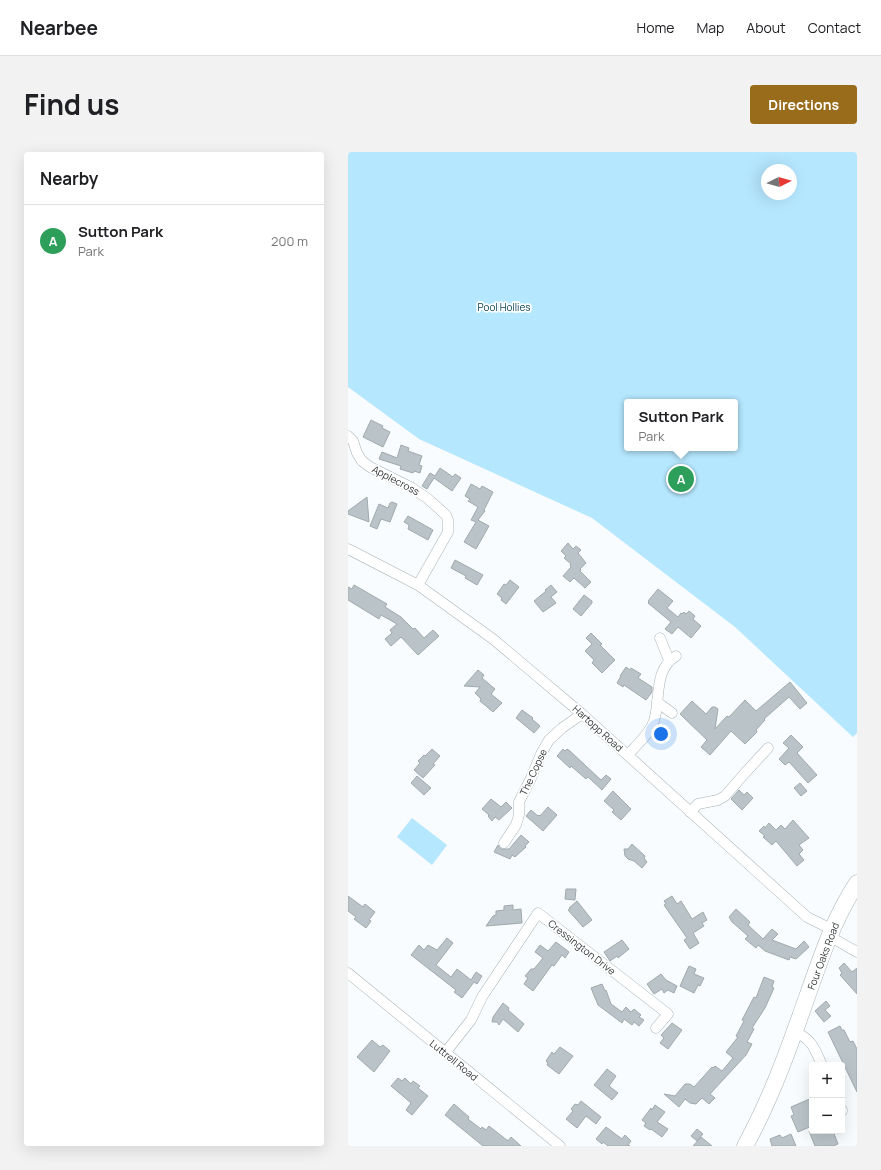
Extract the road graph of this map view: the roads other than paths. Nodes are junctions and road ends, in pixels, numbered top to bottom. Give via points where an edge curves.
1 (348, 436) edge
2 (348, 549) edge
3 (418, 585) junction
4 (660, 638) dead end
5 (658, 702) junction
6 (672, 713) dead end
7 (582, 714) junction
8 (768, 748) dead end
9 (628, 755) junction
10 (690, 812) junction
11 (504, 843) dead end
12 (857, 883) edge
13 (830, 933) junction
14 (857, 952) edge
15 (348, 973) edge
16 (656, 1028) dead end
17 (795, 1032) junction
18 (445, 1053) junction
19 (821, 1062) edge
20 (560, 1146) edge
21 (745, 1146) edge

1 - 3 street, Applecross via 362,461 412,488 446,515 448,532
2 - 3 street, Hartopp Road
3 - 7 street, Hartopp Road via 494,639
4 - 5 street via 672,658 659,683
5 - 6 street
5 - 9 street via 651,727
7 - 9 street, Hartopp Road
7 - 11 street, The Copse via 549,740 519,802 516,825
8 - 10 street via 725,796 698,804
9 - 10 street, Hartopp Road
10 - 13 street, Hartopp Road via 807,917
12 - 13 main road, Four Oaks Road via 845,901
13 - 14 street, Hartopp Road
13 - 17 main road, Four Oaks Road
15 - 18 street, Luttrell Road
16 - 18 street, Cressington Drive via 668,1014 538,914 482,997 471,1020
17 - 19 street via 806,1037
17 - 21 main road, Four Oaks Road via 760,1118
18 - 20 street, Luttrell Road

